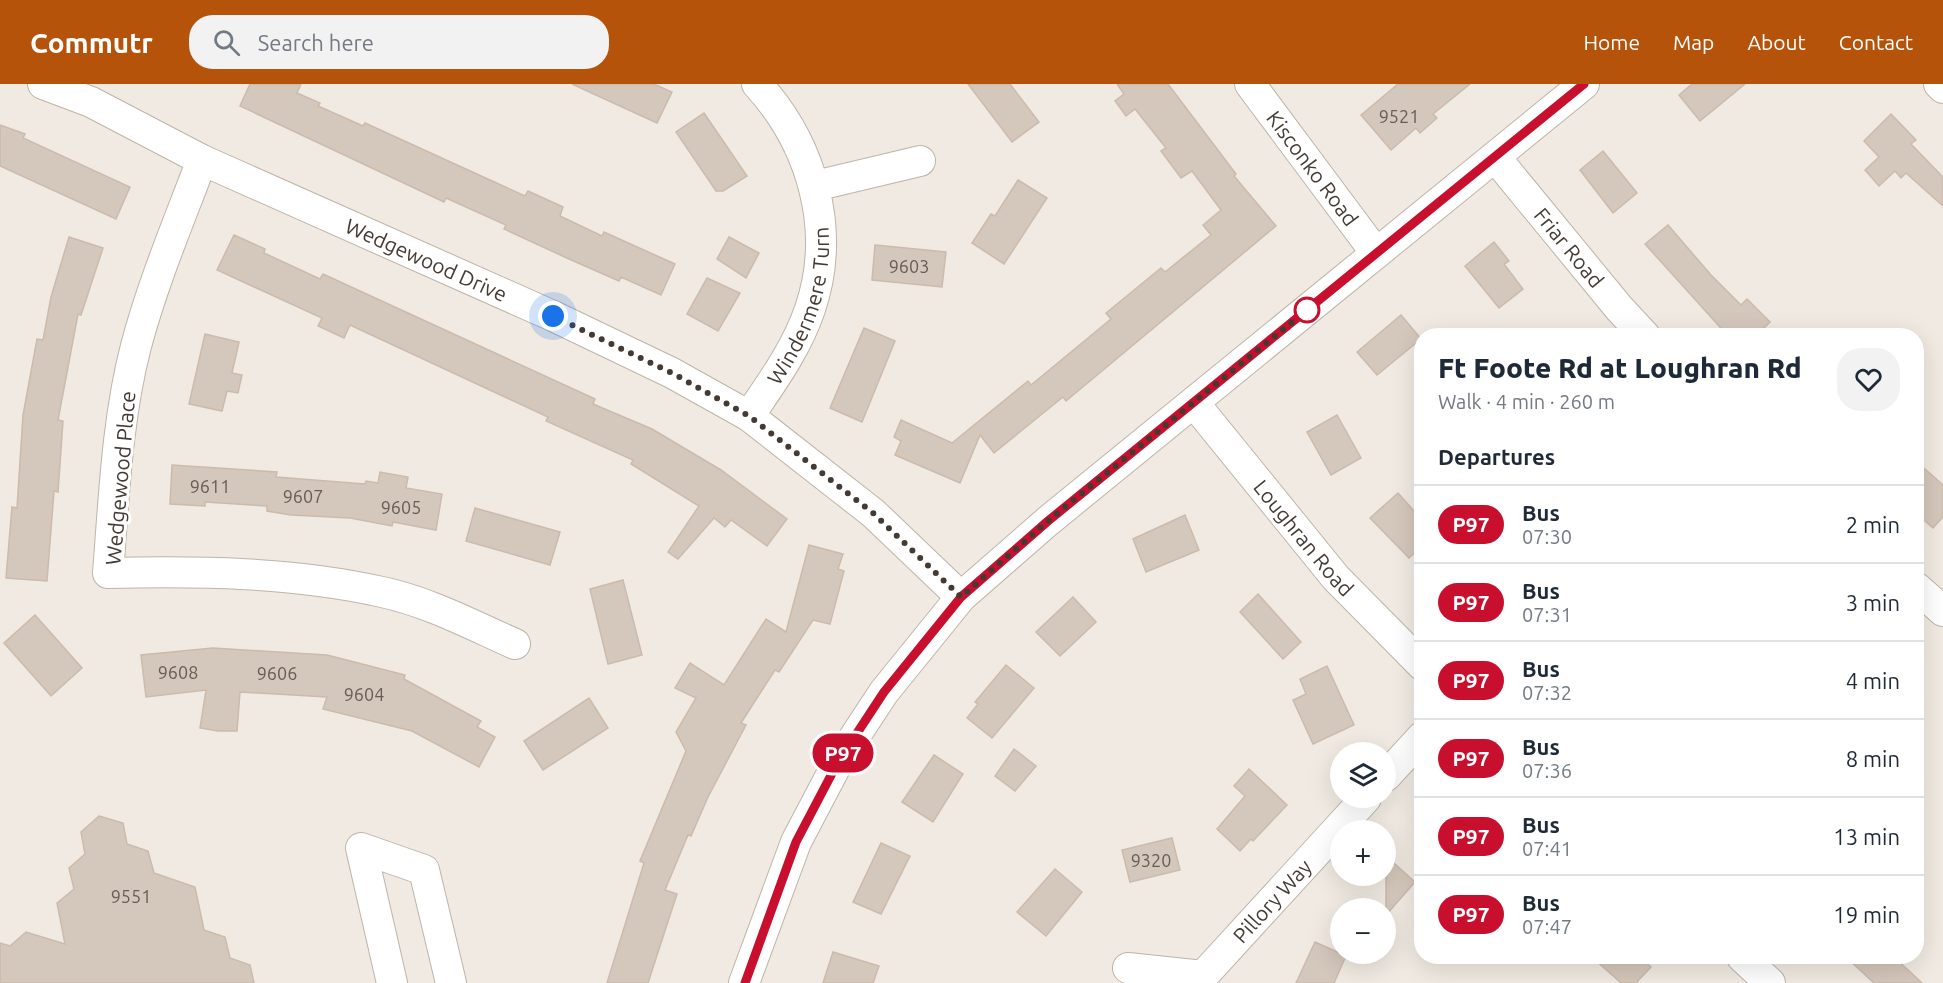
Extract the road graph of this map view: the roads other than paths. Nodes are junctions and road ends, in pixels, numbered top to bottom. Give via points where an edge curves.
1 (43, 84) edge
2 (757, 84) edge
3 (1250, 84) edge
4 (1584, 84) edge
5 (1939, 84) edge
6 (1943, 88) edge
7 (95, 93) edge
8 (1495, 157) junction
9 (202, 160) junction
10 (920, 161) dead end
11 (815, 186) junction
12 (1376, 253) junction
13 (1638, 328) edge
14 (1194, 403) junction
15 (749, 416) junction
16 (1924, 594) edge
17 (961, 597) junction
18 (1943, 611) edge
19 (515, 644) dead end
20 (1414, 657) edge
21 (1414, 746) edge
22 (1396, 765) edge
23 (1357, 808) edge
24 (1750, 964) edge
25 (1128, 968) dead end
26 (1206, 979) edge
27 (392, 983) edge
28 (451, 983) edge
29 (744, 983) edge
30 (1770, 983) edge

1 - 7 street, Wedgewood Drive
2 - 11 street, Windermere Turn via 789,124
3 - 12 street, Kisconko Road
4 - 8 street
5 - 6 street
7 - 9 street, Wedgewood Drive
8 - 12 street
8 - 13 street, Friar Road
9 - 15 street, Wedgewood Drive via 553,316 672,373
9 - 19 street, Wedgewood Place via 136,347 121,423 108,573 179,571 316,580 384,592 436,608
10 - 11 street
11 - 15 street, Windermere Turn via 820,226 818,271 810,308 795,344
12 - 14 street
14 - 17 street
14 - 20 street, Loughran Road via 1336,578
15 - 17 street, Wedgewood Drive via 873,513
16 - 18 street
17 - 29 street via 884,692 838,762 796,842
21 - 22 street
23 - 26 street, Pillory Way
24 - 30 street
25 - 26 street
27 - 28 street via 362,848 424,870

